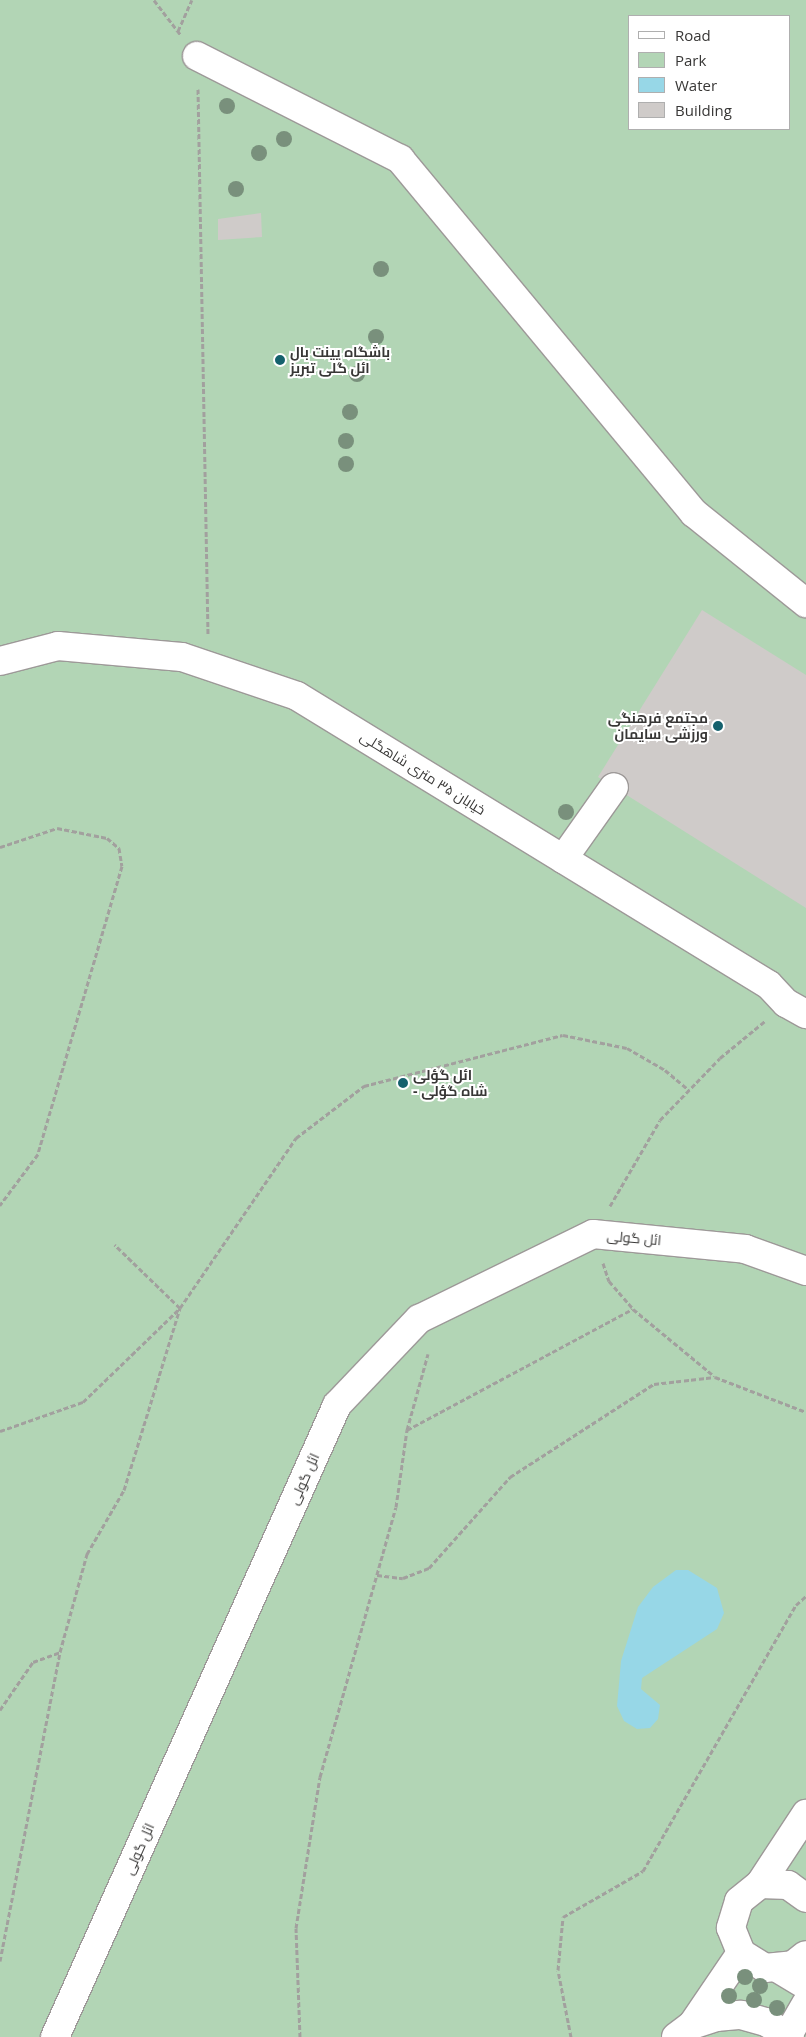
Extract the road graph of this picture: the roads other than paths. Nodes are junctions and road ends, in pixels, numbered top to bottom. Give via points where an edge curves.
1 (197, 56) road end
2 (806, 602) edge
3 (0, 661) edge
4 (614, 787) dead end
5 (563, 859) junction
6 (796, 1009) edge
7 (806, 1271) edge
8 (806, 1814) edge
9 (760, 1884) junction
10 (806, 1898) edge
11 (741, 1953) junction
12 (806, 1955) edge
13 (780, 1969) junction
14 (806, 1985) edge
15 (806, 2004) edge
16 (684, 2031) edge
17 (789, 2036) edge
18 (55, 2037) edge

1 - 2 street via 400,159 694,513
3 - 5 street, خیابان ۳۵ متری شاهگلی via 58,646 182,657 297,696
4 - 5 street
5 - 6 street, خیابان ۳۵ متری شاهگلی via 769,985
7 - 18 street, ائل گولی via 745,1249 593,1234 419,1319 336,1405
8 - 9 street
9 - 10 street via 788,1885
9 - 11 street via 748,1891 733,1914 734,1942
11 - 13 street via 765,1968
11 - 16 street
12 - 13 street
13 - 14 street
15 - 17 street
16 - 17 street via 716,2017 741,2015 766,2022

